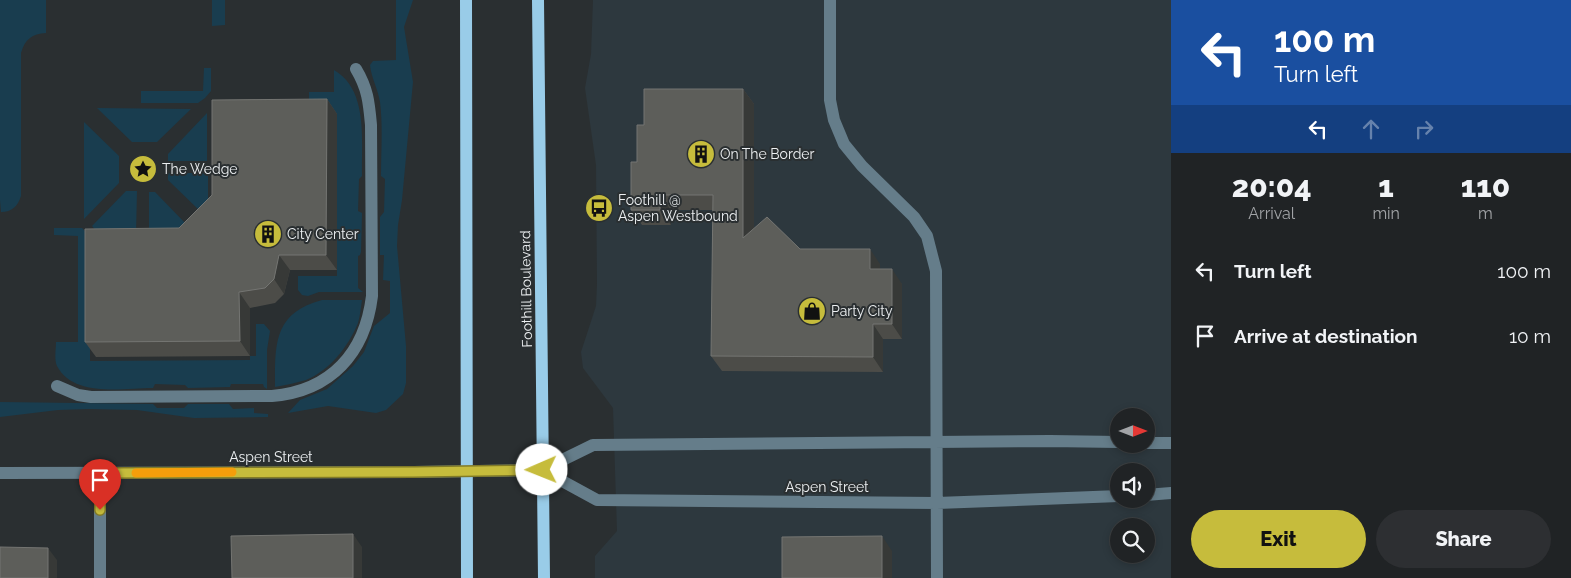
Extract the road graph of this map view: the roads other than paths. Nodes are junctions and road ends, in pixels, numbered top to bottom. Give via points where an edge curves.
1 (466, 0) edge
2 (538, 0) edge
3 (830, 0) edge
4 (356, 69) dead end
5 (57, 386) dead end
6 (937, 442) junction
7 (1110, 442) edge
8 (1155, 443) edge
9 (1171, 443) edge
10 (542, 470) junction
11 (466, 471) junction
12 (100, 473) junction
13 (0, 474) edge
14 (1171, 493) edge
15 (1155, 494) edge
16 (1110, 496) edge
17 (937, 503) junction
18 (100, 578) edge
19 (467, 578) edge
20 (544, 578) edge
21 (937, 578) edge

1 - 11 main road
2 - 10 main road, Foothill Boulevard
3 - 6 street via 830,100 834,120 844,144 862,166 914,217 927,236 933,254 936,271
4 - 5 street via 368,97 371,125 372,296 365,329 342,364 315,385 272,396 91,397
6 - 7 street, Aspen Street
6 - 10 street, Aspen Street via 593,445
6 - 17 street
8 - 9 street
10 - 11 street, Aspen Street
10 - 17 street, Aspen Street via 597,500
10 - 20 main road, Foothill Boulevard
11 - 12 street, Aspen Street
11 - 19 main road
12 - 13 street, Aspen Street
12 - 18 street
14 - 15 street
16 - 17 street, Aspen Street
17 - 21 street

